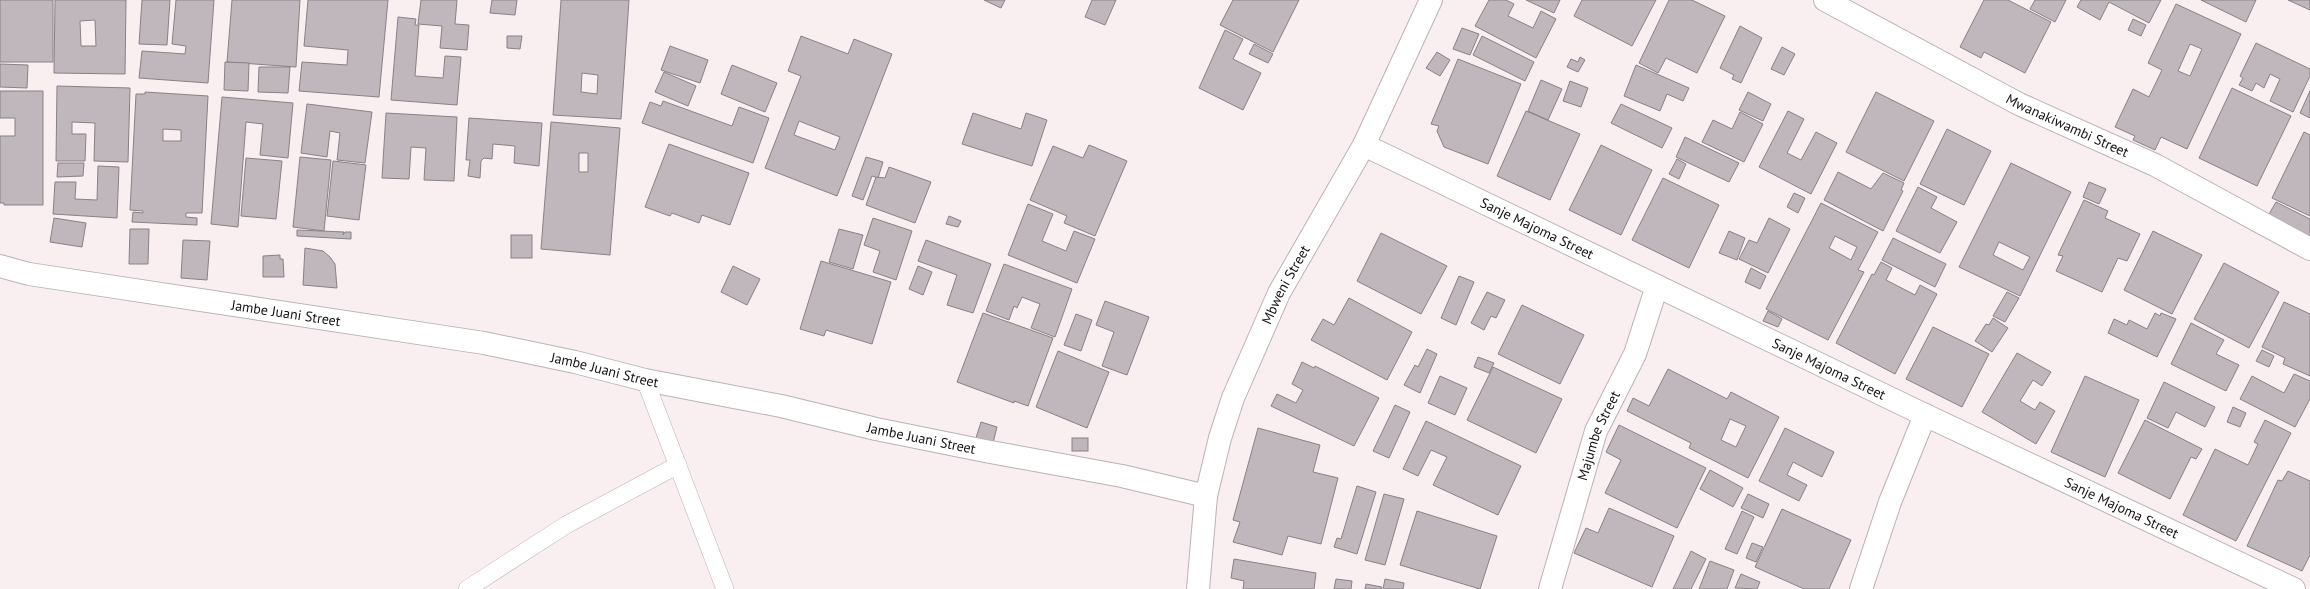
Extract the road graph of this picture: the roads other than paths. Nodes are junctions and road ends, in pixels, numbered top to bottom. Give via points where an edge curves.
1 (1431, 0) edge
2 (1825, 0) edge
3 (1364, 146) junction
4 (2310, 249) edge
5 (0, 266) edge
6 (1656, 286) junction
7 (645, 380) junction
8 (1925, 416) junction
9 (678, 465) junction
10 (1206, 496) junction
11 (2270, 584) edge
12 (467, 589) edge
13 (725, 589) edge
14 (1198, 589) edge
15 (1550, 589) edge
16 (1861, 589) edge
17 (2294, 589) edge

1 - 3 street, Mbweni Street
2 - 4 street, Mwanakiwambi Street via 2019,104 2155,165
3 - 6 street, Sanje Majoma Street
3 - 10 street, Mbweni Street via 1279,293 1233,398
5 - 7 street, Jambe Juani Street via 29,274 443,335 575,362
6 - 8 street, Sanje Majoma Street
6 - 15 street, Majumbe Street via 1635,354 1596,431
7 - 9 lane
7 - 10 street, Jambe Juani Street via 781,406 977,450 1122,476
8 - 11 street, Sanje Majoma Street
8 - 16 street via 1890,502
9 - 12 lane via 566,525
9 - 13 lane
10 - 14 street, Mbweni Street
11 - 17 street, Sanje Majoma Street

